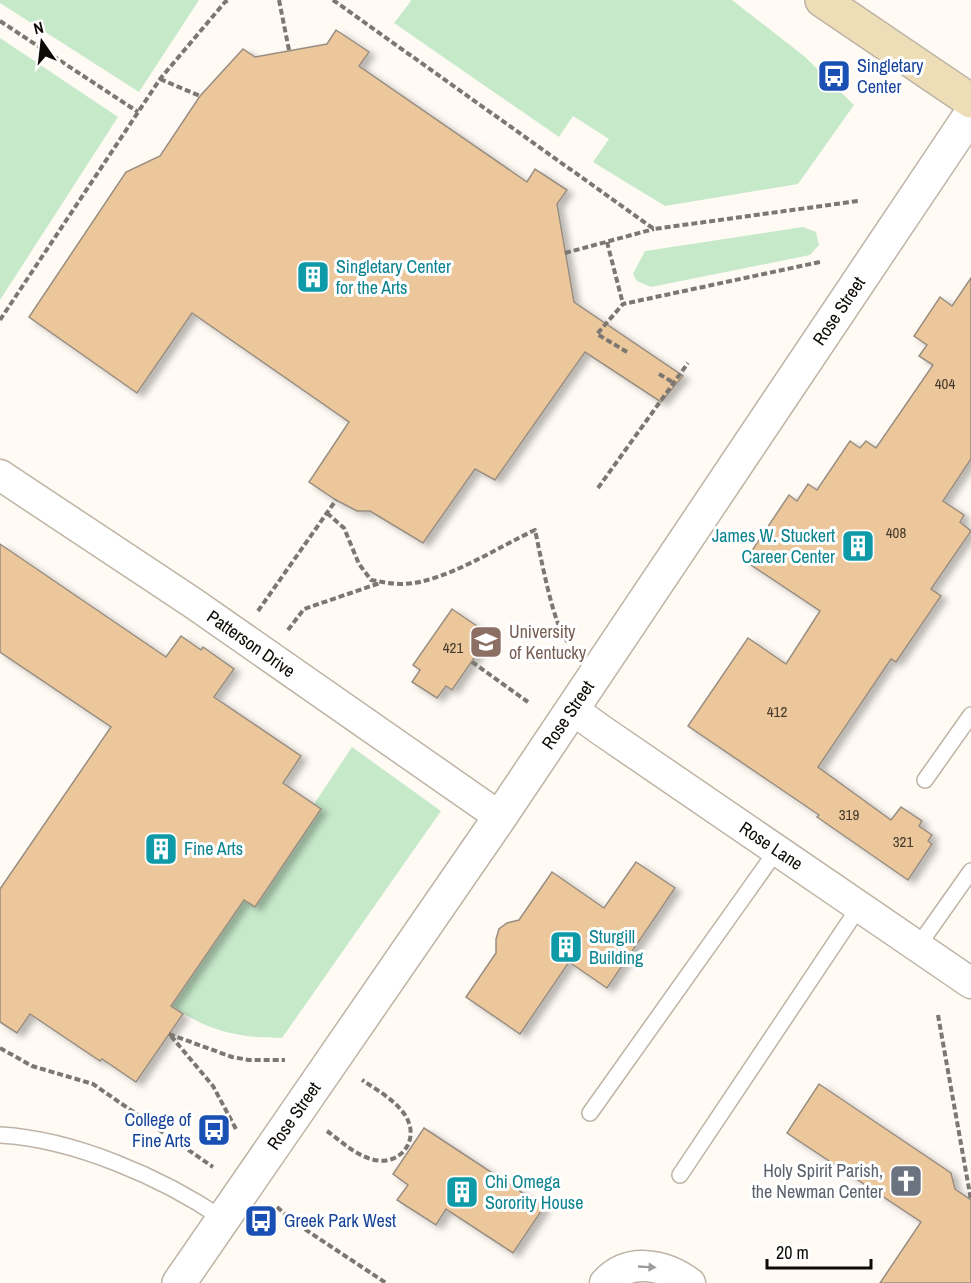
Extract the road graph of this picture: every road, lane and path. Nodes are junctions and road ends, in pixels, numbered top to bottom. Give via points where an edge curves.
1 (229, 0) edge
2 (279, 0) edge
3 (333, 0) edge
4 (822, 0) edge
5 (0, 21) edge
6 (289, 50) dead end
7 (160, 79) junction
8 (200, 96) dead end
9 (971, 101) edge
10 (138, 112) junction
11 (971, 114) edge
12 (858, 201) dead end
13 (654, 229) junction
14 (607, 242) junction
15 (565, 253) dead end
16 (820, 262) dead end
17 (622, 304) junction
18 (0, 320) edge
19 (627, 352) dead end
20 (688, 363) dead end
21 (659, 374) dead end
22 (674, 383) junction
23 (0, 475) edge
24 (598, 488) dead end
25 (336, 500) dead end
26 (327, 513) junction
27 (382, 582) junction
28 (255, 614) dead end
29 (285, 634) dead end
30 (569, 643) dead end
31 (471, 662) dead end
32 (528, 702) dead end
33 (572, 709) junction
34 (971, 715) edge
35 (925, 780) dead end
36 (500, 817) junction
37 (777, 850) junction
38 (971, 871) edge
39 (859, 906) junction
40 (918, 946) junction
41 (971, 983) edge
42 (938, 1015) dead end
43 (0, 1047) edge
44 (285, 1060) dead end
45 (362, 1080) dead end
46 (590, 1113) dead end
47 (237, 1131) dead end
48 (327, 1131) dead end
49 (3, 1140) edge
50 (213, 1167) dead end
51 (680, 1175) dead end
52 (971, 1200) edge
53 (277, 1207) dead end
54 (223, 1219) junction
55 (179, 1283) edge
56 (387, 1283) edge
57 (605, 1283) edge
58 (690, 1283) edge

1 - 7 path
2 - 6 path
3 - 13 path
4 - 9 main road
5 - 10 path
7 - 8 path
7 - 10 path
10 - 18 path
11 - 33 street, Rose Street
12 - 13 path
13 - 14 path
14 - 15 path
14 - 17 path
16 - 17 path
17 - 19 path via 597,334
20 - 22 path
21 - 22 path
22 - 24 path
23 - 36 street, Patterson Drive via 193,603
25 - 26 path
26 - 27 path via 344,528 359,564 371,580
26 - 28 path
27 - 29 path via 304,609
27 - 30 path via 406,584 436,576 535,530 563,638
31 - 32 path
33 - 36 street, Rose Street
33 - 37 street, Rose Lane
34 - 35 lane
36 - 54 street, Rose Street
37 - 39 street, Rose Lane
37 - 46 lane
38 - 40 lane
39 - 40 street, Rose Lane
39 - 51 lane
40 - 41 street, Rose Lane
42 - 52 path
43 - 50 path via 32,1066 93,1084
44 - 47 path via 232,1057 169,1034 213,1086
45 - 48 path via 404,1113 411,1135 410,1148 387,1160 372,1160
49 - 54 lane via 70,1148 123,1165 190,1197
53 - 56 path
54 - 55 street, Rose Street
57 -> 58 street via 623,1269 646,1265

